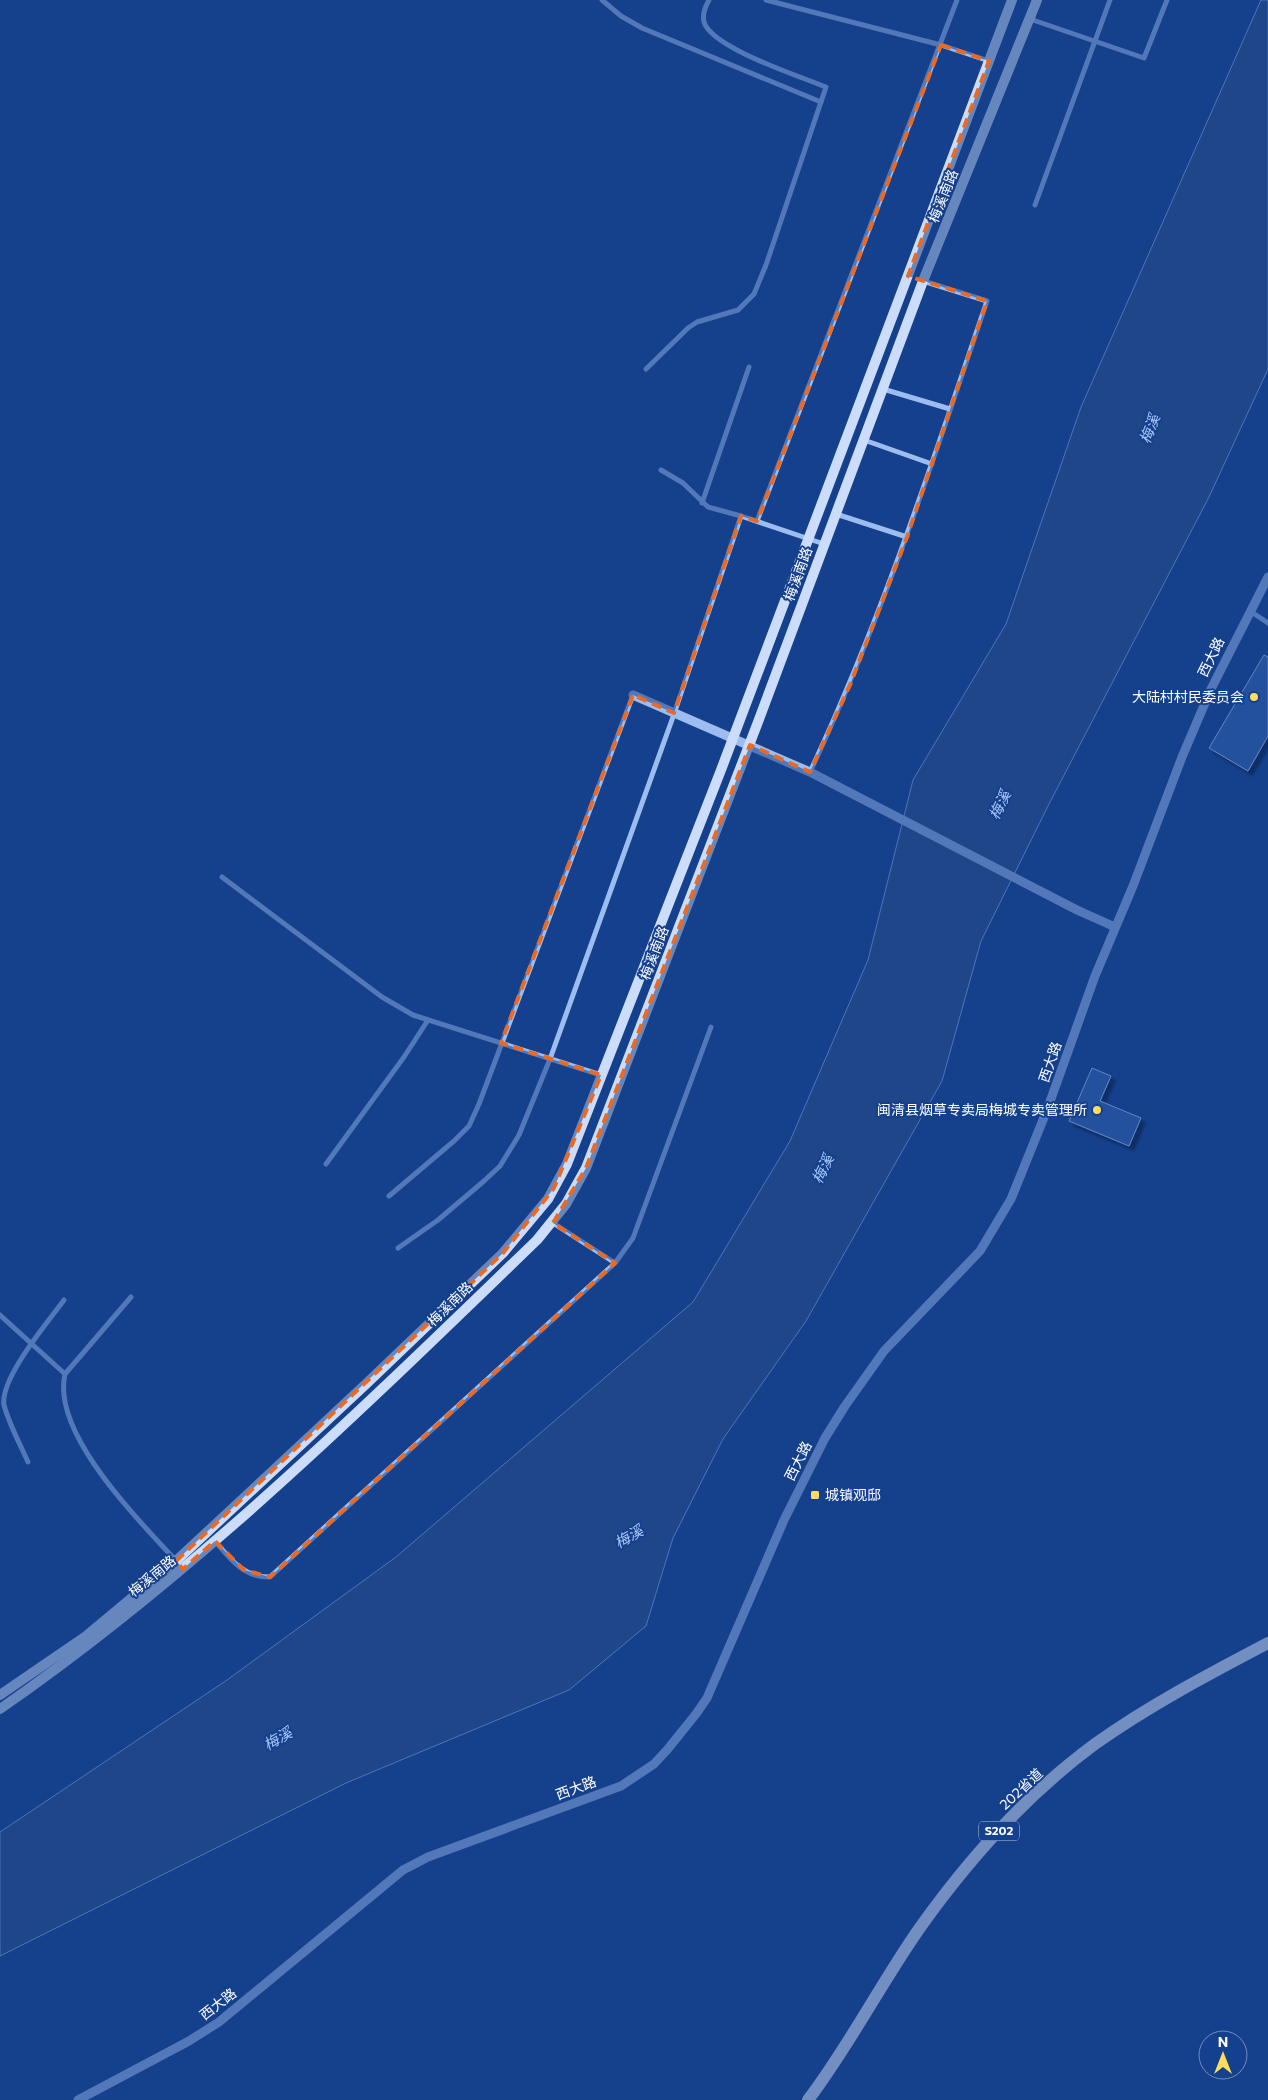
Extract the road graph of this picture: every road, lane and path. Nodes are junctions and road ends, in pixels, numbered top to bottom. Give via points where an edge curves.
1 (602, 0) edge
2 (709, 0) edge
3 (766, 0) edge
4 (958, 0) edge
5 (1010, 0) edge
6 (1037, 0) edge
7 (1110, 0) edge
8 (1167, 0) edge
9 (1030, 19) junction
10 (1096, 41) junction
11 (941, 46) junction
12 (989, 61) junction
13 (821, 102) junction
14 (1035, 205) dead end
15 (923, 281) junction
16 (748, 367) dead end
17 (646, 369) dead end
18 (883, 388) junction
19 (950, 409) junction
20 (863, 440) junction
21 (932, 464) junction
22 (661, 470) dead end
23 (702, 503) junction
24 (836, 514) junction
25 (741, 516) junction
26 (757, 521) junction
27 (907, 537) junction
28 (809, 539) junction
29 (824, 544) junction
30 (1268, 577) edge
31 (1249, 611) junction
32 (1268, 623) edge
33 (633, 695) joint
34 (674, 712) junction
35 (733, 738) junction
36 (750, 745) junction
37 (810, 772) junction
38 (222, 877) dead end
39 (1115, 926) junction
40 (428, 1020) junction
41 (711, 1027) dead end
42 (501, 1043) junction
43 (550, 1058) junction
44 (602, 1075) junction
45 (326, 1164) dead end
46 (389, 1196) dead end
47 (553, 1223) junction
48 (398, 1248) dead end
49 (615, 1263) junction
50 (131, 1297) dead end
51 (64, 1300) dead end
52 (0, 1315) edge
53 (32, 1344) junction
54 (66, 1374) junction
55 (28, 1462) dead end
56 (215, 1542) junction
57 (180, 1565) junction
58 (1268, 1643) edge
59 (0, 1695) edge
60 (0, 1709) edge
61 (78, 2100) edge
62 (808, 2100) edge

1 - 13 street via 642,28
2 - 13 street via 704,23 715,38 740,52 826,87
3 - 11 street
4 - 11 street
5 - 12 main road, 梅溪南路
6 - 9 main road, 梅溪南路
7 - 10 street
8 - 10 street via 1144,58
9 - 10 street
9 - 15 main road, 梅溪南路
10 - 14 street
11 - 12 street
11 - 26 street
12 - 28 main road, 梅溪南路
13 - 17 street via 754,294 738,310 688,328
15 - 18 main road, 梅溪南路
15 - 19 street via 987,301
16 - 23 street
18 - 19 street
18 - 20 main road, 梅溪南路
19 - 21 street
20 - 21 street
20 - 24 main road, 梅溪南路
21 - 27 street
22 - 23 street via 683,483
23 - 25 street
24 - 27 street
24 - 29 main road, 梅溪南路
25 - 26 street
25 - 34 street
26 - 28 street
27 - 37 street via 850,685
28 - 29 street
28 - 35 main road, 梅溪南路
29 - 36 main road, 梅溪南路
30 - 31 street, 西大路
31 - 32 street
31 - 39 street, 西大路 via 1189,739
33 - 34 street
33 - 42 street
34 - 35 street
34 - 43 street
35 - 36 street
35 - 44 main road, 梅溪南路
36 - 37 street
36 - 47 main road, 梅溪南路 via 586,1168
37 - 39 street via 1077,910
38 - 40 street via 382,997
39 - 61 street, 西大路 via 1047,1110 1005,1212 974,1259 896,1337 844,1406 784,1520 707,1698 667,1750 638,1776 621,1786 428,1857 403,1870 219,2022
40 - 42 street
40 - 45 street
41 - 49 street via 633,1238
42 - 43 street
42 - 46 street via 469,1126
43 - 44 street
43 - 48 street via 519,1135 500,1166 460,1203
44 - 57 main road, 梅溪南路 via 554,1188 518,1236
47 - 49 street
47 - 56 main road, 梅溪南路 via 332,1437
49 - 56 street via 270,1577 261,1577 235,1565
50 - 54 street
51 - 53 street
52 - 53 street
53 - 54 street
53 - 55 street via 10,1374 3,1394 3,1405
54 - 57 street via 63,1385 66,1407 92,1460 121,1501
56 - 57 main road, 梅溪南路
57 - 59 main road, 梅溪南路 via 86,1636
57 - 60 main road, 梅溪南路 via 61,1667
58 - 62 main road, 202省道 / S202 via 1126,1723 1068,1766 1021,1808 931,1912

